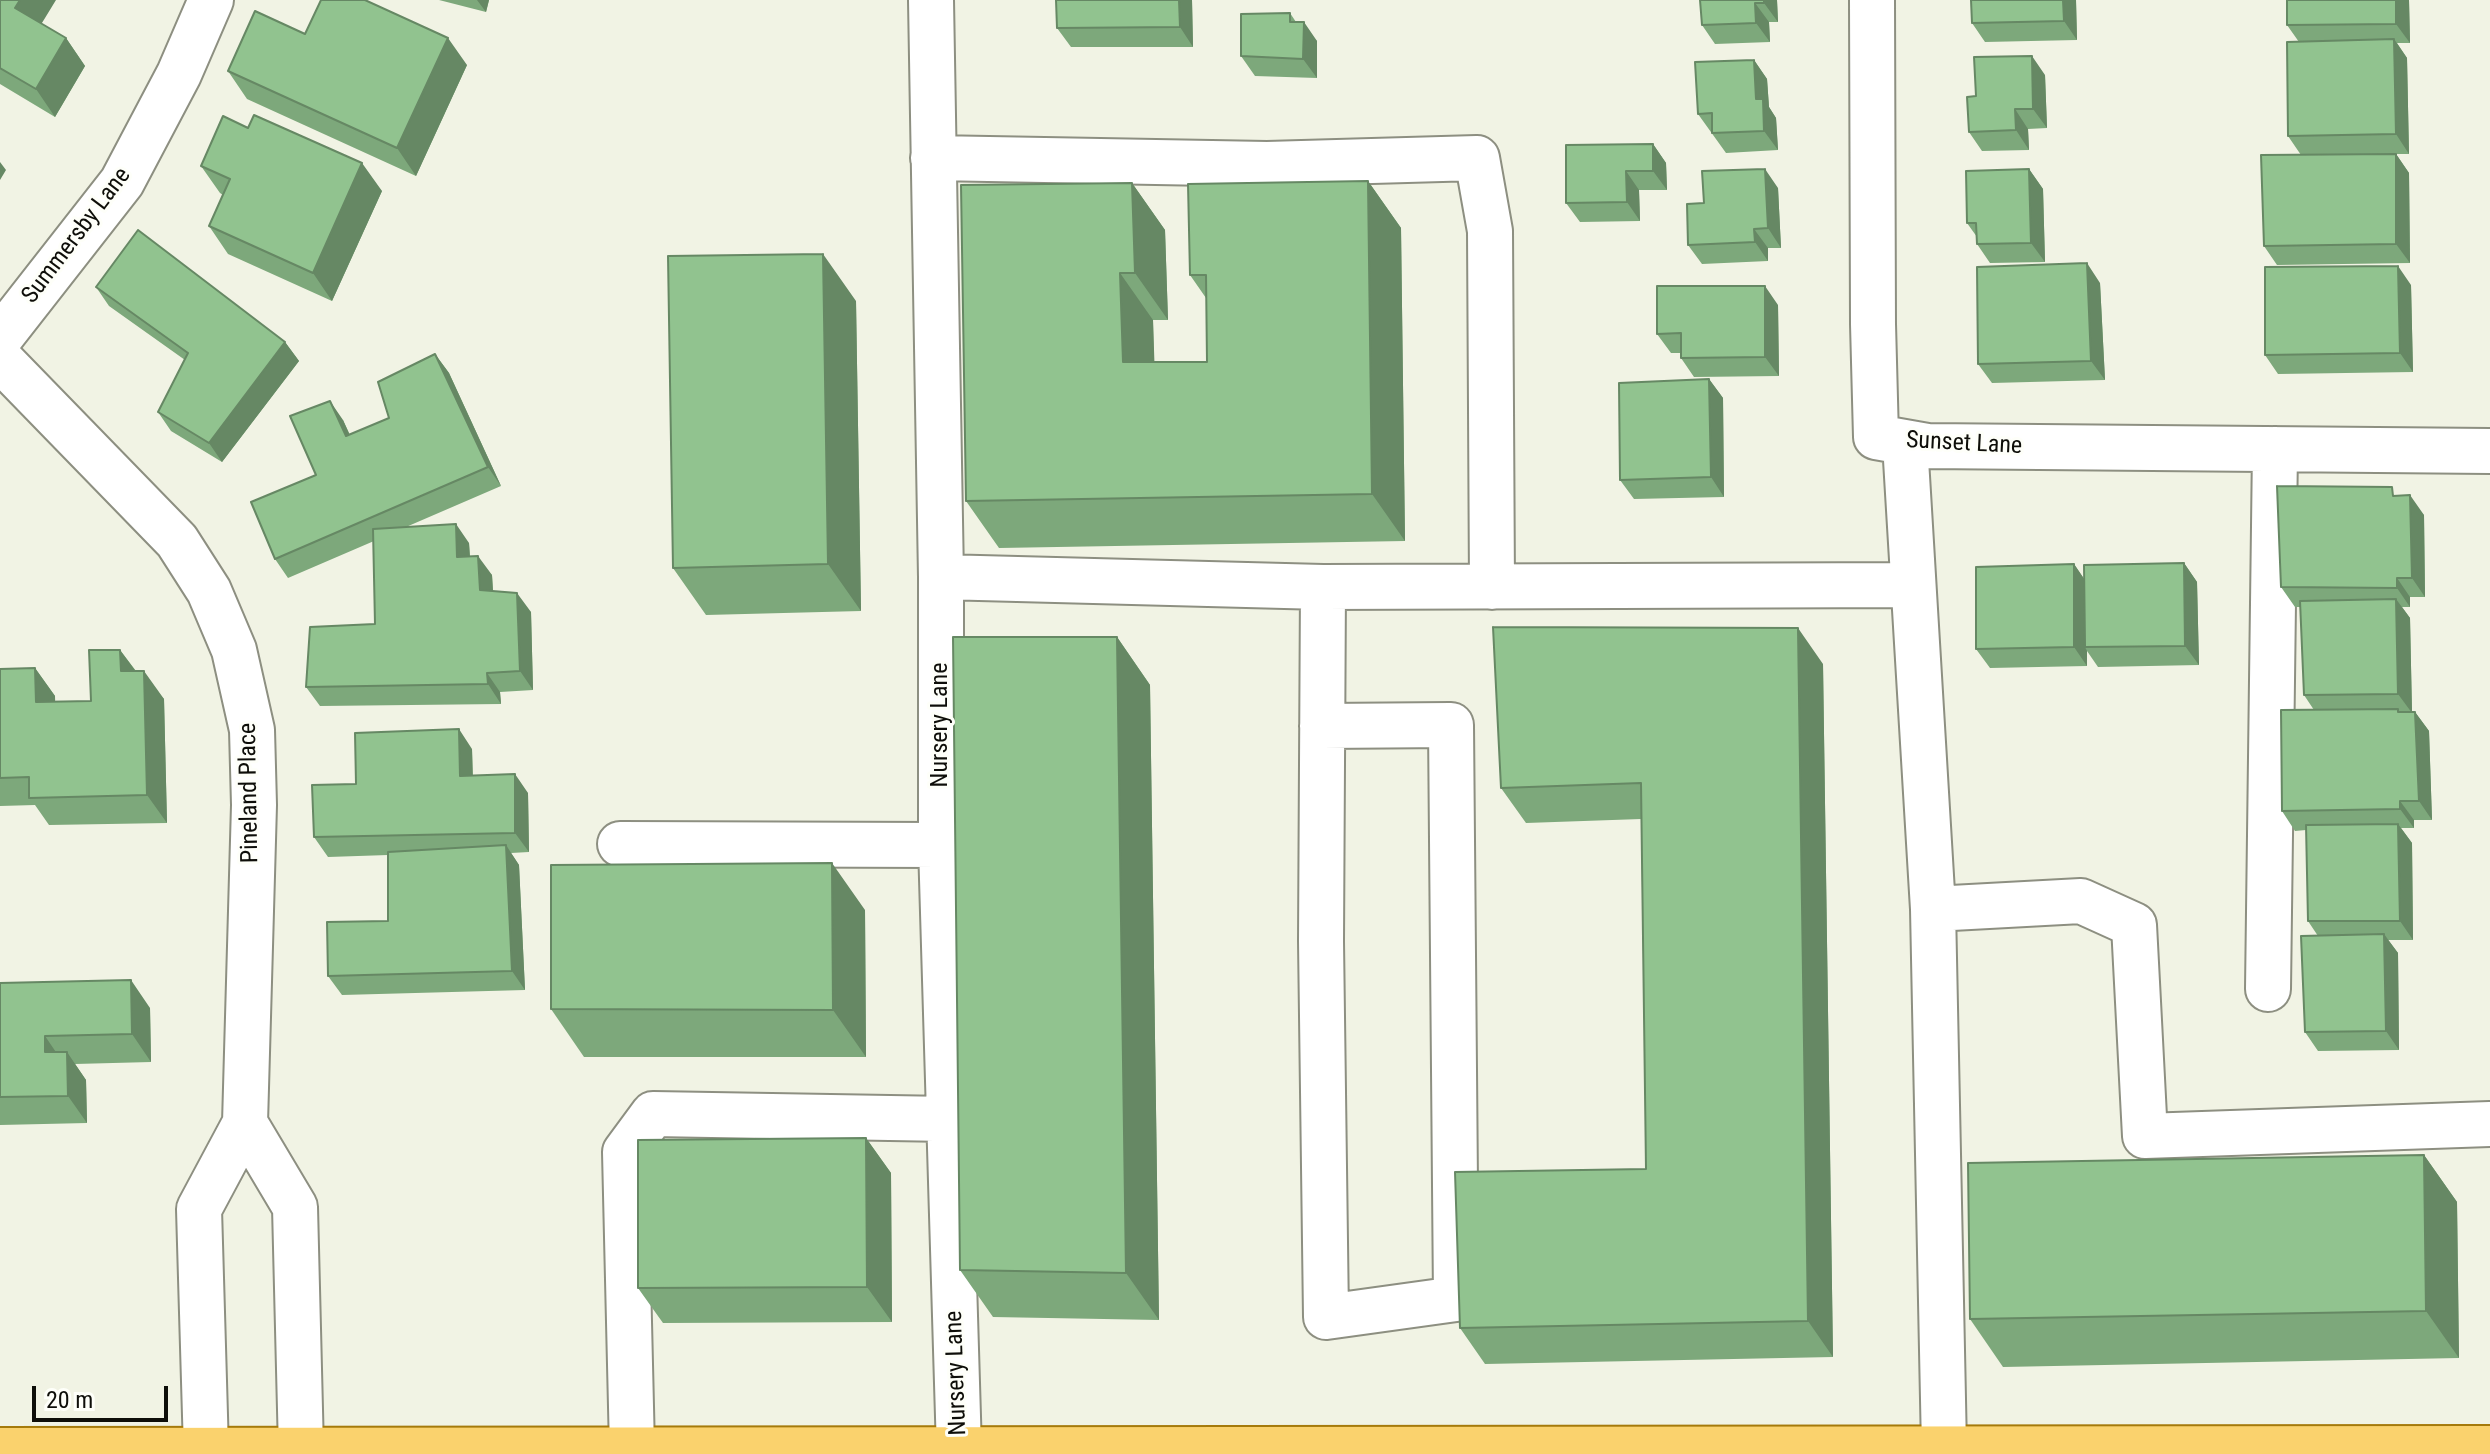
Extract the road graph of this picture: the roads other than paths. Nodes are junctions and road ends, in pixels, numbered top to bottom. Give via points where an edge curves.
1 (211, 0) edge
2 (931, 0) edge
3 (1872, 0) edge
4 (933, 158) junction
5 (0, 338) edge
6 (0, 359) edge
7 (1905, 443) junction
8 (2275, 449) junction
9 (2490, 451) edge
10 (941, 577) junction
11 (1913, 585) junction
12 (1323, 587) junction
13 (1492, 587) junction
14 (1322, 726) junction
15 (620, 844) dead end
16 (941, 845) junction
17 (1933, 909) junction
18 (2268, 989) dead end
19 (949, 1119) junction
20 (245, 1123) junction
21 (2490, 1124) edge
22 (1944, 1448) junction
23 (2490, 1448) edge
24 (632, 1449) junction
25 (0, 1450) edge
26 (206, 1450) junction
27 (301, 1450) junction
28 (959, 1450) junction
29 (1851, 1451) edge
30 (2221, 1451) edge
31 (410, 1452) edge
32 (707, 1452) edge
33 (1309, 1452) edge
34 (1696, 1452) edge

1 - 5 street, Summersby Lane via 122,182
2 - 4 street, Nursery Lane
3 - 7 street, Sunset Lane via 1876,437
4 - 10 street, Nursery Lane
4 - 13 street via 1267,164 1477,158 1490,231
6 - 20 street, Pineland Place via 177,541 209,591 234,650 252,730 254,805
7 - 8 street, Sunset Lane
7 - 11 street
8 - 9 street, Sunset Lane
8 - 18 street
10 - 12 street
10 - 16 street, Nursery Lane
11 - 13 street
11 - 17 street
12 - 13 street
12 - 14 street
14 - 14 street via 1321,941 1326,1317 1456,1299 1451,725
15 - 16 street
16 - 19 street, Nursery Lane
17 - 21 street via 2081,901 2134,925 2145,1136
17 - 22 street
19 - 24 street via 653,1114 625,1152
19 - 28 street, Nursery Lane
20 - 26 street, Pineland Place via 199,1209
20 - 27 street via 295,1207
22 - 29 main road
22 - 30 main road
23 - 30 main road
24 - 31 main road
24 - 32 main road
25 - 26 main road
26 - 27 main road
27 - 31 main road
28 - 32 main road
28 - 33 main road
29 - 34 main road
33 - 34 main road

